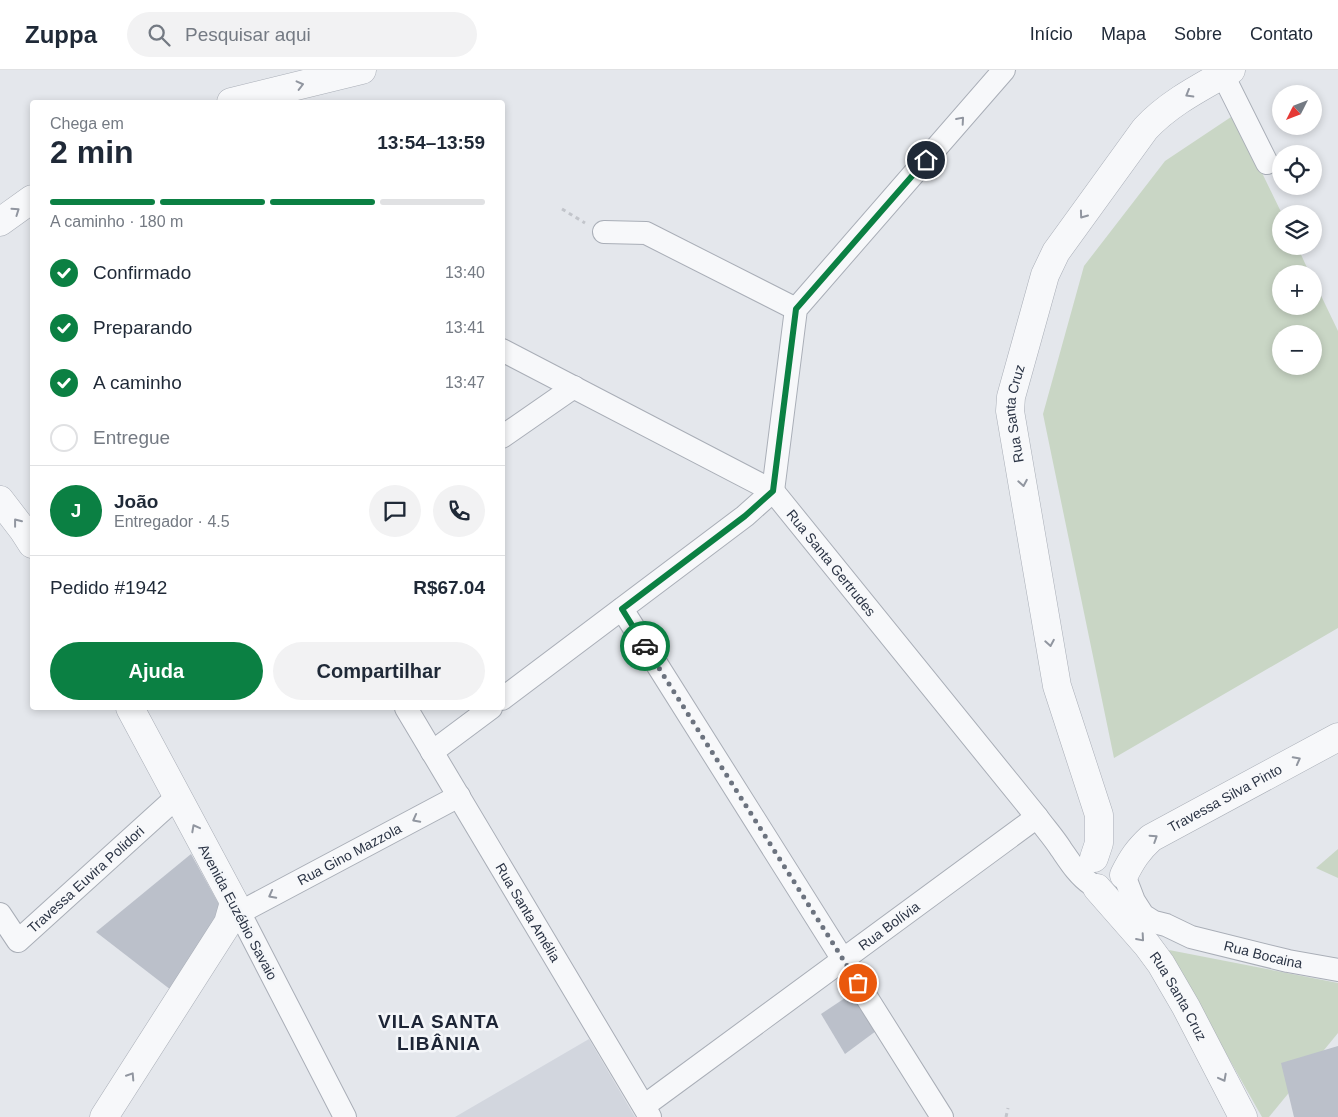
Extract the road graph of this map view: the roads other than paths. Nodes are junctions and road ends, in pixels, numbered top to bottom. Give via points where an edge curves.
1 (362, 70) edge
2 (1004, 70) edge
3 (1227, 72) edge
4 (250, 100) edge
5 (1268, 163) dead end
6 (30, 200) edge
7 (0, 222) edge
8 (604, 232) dead end
9 (796, 309) junction
10 (505, 352) edge
11 (574, 387) junction
12 (505, 435) edge
13 (773, 491) junction
14 (0, 500) edge
15 (30, 540) edge
16 (622, 609) junction
17 (505, 697) edge
18 (131, 710) edge
19 (407, 710) edge
20 (488, 710) edge
21 (1338, 737) edge
22 (432, 752) junction
23 (178, 796) junction
24 (459, 796) junction
25 (1037, 817) junction
26 (1061, 849) junction
27 (1094, 858) junction
28 (1124, 875) junction
29 (1094, 886) junction
30 (0, 914) edge
31 (231, 916) junction
32 (1191, 937) junction
33 (843, 960) junction
34 (1161, 964) junction
35 (1338, 970) edge
36 (647, 1112) edge
37 (104, 1117) edge
38 (345, 1117) edge
39 (942, 1117) edge
40 (1243, 1117) edge

4 -> 1 street
9 -> 2 street
3 - 5 street
3 -> 27 street, Rua Santa Cruz via 1156,117 1056,252 1045,275 1011,397 1010,411 1058,686 1100,815 1099,843
7 -> 6 street
8 - 9 street via 646,233
9 - 13 street
10 - 11 street, Rua Santa Gertrudes
11 - 12 street
11 - 13 street, Rua Santa Gertrudes
13 - 16 street
13 - 25 street, Rua Santa Gertrudes
15 -> 14 street
16 - 17 street
16 - 33 street
18 - 23 street, Avenida Euzébio Savaio
19 - 22 street, Rua Santa Amélia
20 - 22 street
28 -> 21 street, Travessa Silva Pinto via 1139,849 1151,838
22 - 24 street, Rua Santa Amélia
23 - 30 street, Travessa Euvira Polidori via 18,941
31 -> 23 street, Avenida Euzébio Savaio
24 -> 31 street, Rua Gino Mazzola
24 - 36 street, Rua Santa Amélia
25 - 26 street, Rua Santa Gertrudes
25 - 33 street, Rua Bolívia
26 - 27 street via 1075,856
26 - 29 street, Rua Santa Gertrudes via 1081,876
27 - 28 street via 1100,854 1114,855 1124,867
27 - 29 street via 1086,871
28 - 29 street via 1112,890 1104,891
28 - 32 street, Rua Bocaina via 1143,915
29 -> 34 street, Rua Santa Cruz
37 -> 31 street, Rua Gino Mazzola
31 - 38 street, Avenida Euzébio Savaio via 231,929 254,941
32 - 34 street via 1173,945
32 - 35 street, Rua Bocaina
33 - 36 street, Rua Bolívia
33 - 39 street
34 -> 40 street, Rua Santa Cruz

